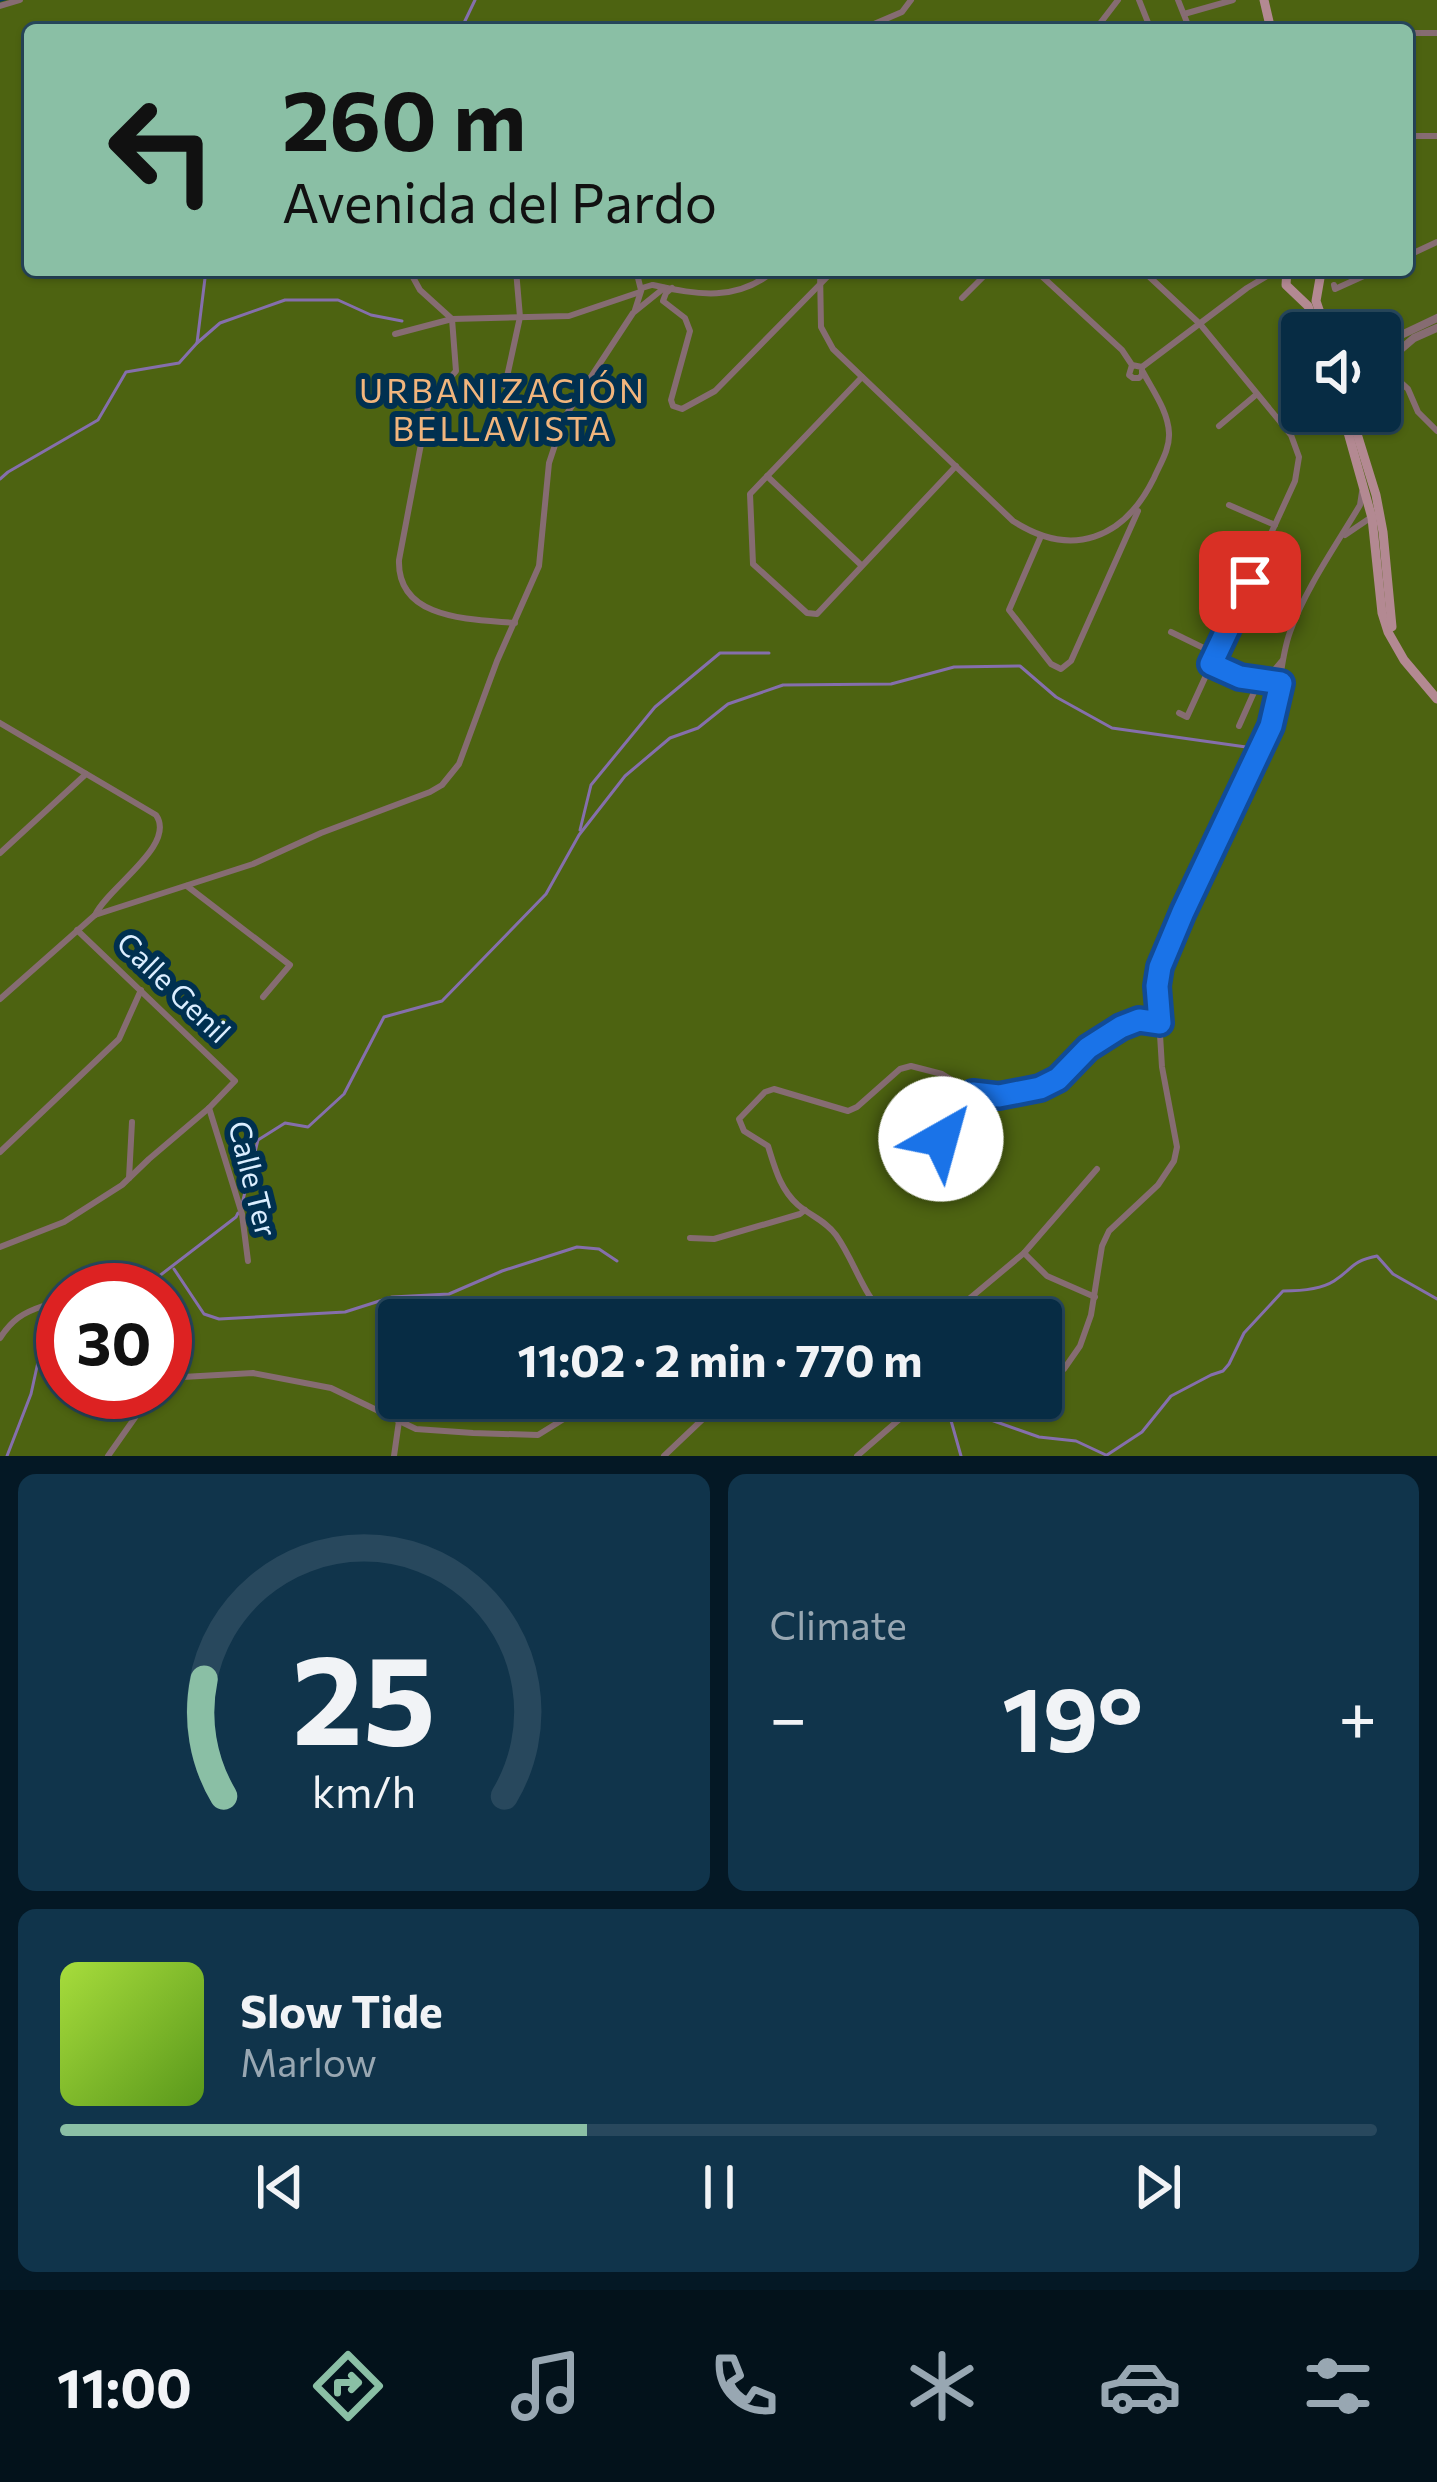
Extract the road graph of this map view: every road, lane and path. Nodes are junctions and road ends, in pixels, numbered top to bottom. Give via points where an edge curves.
1 (20, 0) edge
2 (911, 0) edge
3 (1178, 0) edge
4 (1233, 0) edge
5 (0, 5) edge
6 (1184, 14) junction
7 (874, 24) edge
8 (1188, 24) edge
9 (412, 276) edge
10 (517, 276) edge
11 (640, 276) edge
12 (767, 276) edge
13 (820, 276) edge
14 (828, 276) edge
15 (984, 276) edge
16 (1042, 276) edge
17 (1148, 276) edge
18 (1267, 276) joint
19 (1287, 276) edge
20 (1319, 276) edge
21 (1364, 276) edge
22 (820, 283) junction
23 (1286, 285) junction
24 (1334, 285) dead end
25 (668, 288) junction
26 (1316, 289) junction
27 (649, 293) junction
28 (1298, 296) junction
29 (962, 298) dead end
30 (1311, 312) edge
31 (1317, 312) edge
32 (520, 316) junction
33 (1437, 318) edge
34 (452, 319) junction
35 (1200, 324) junction
36 (1437, 328) edge
37 (395, 334) dead end
38 (1401, 335) edge
39 (1401, 349) edge
40 (1139, 368) junction
41 (862, 377) junction
42 (1401, 382) edge
43 (505, 386) dead end
44 (1153, 393) junction
45 (1258, 394) junction
46 (1219, 426) dead end
47 (1437, 431) edge
48 (1353, 432) edge
49 (1356, 432) edge
50 (1364, 453) junction
51 (956, 466) junction
52 (767, 476) junction
53 (1363, 483) junction
54 (1142, 501) junction
55 (1229, 505) dead end
56 (1360, 505) junction
57 (1366, 523) junction
58 (1275, 525) junction
59 (1111, 530) junction
60 (1041, 536) junction
61 (1338, 542) junction
62 (1124, 544) junction
63 (862, 566) junction
64 (515, 623) junction
65 (1171, 632) dead end
66 (1216, 654) junction
67 (1283, 660) junction
68 (1404, 660) junction
69 (1211, 664) junction
70 (1262, 681) junction
71 (1281, 683) junction
72 (1437, 699) edge
73 (1278, 704) junction
74 (1179, 713) dead end
75 (0, 723) edge
76 (1239, 726) dead end
77 (86, 774) junction
78 (0, 853) edge
79 (187, 886) junction
80 (95, 915) junction
81 (77, 930) junction
82 (141, 990) junction
83 (263, 997) dead end
84 (0, 999) edge
85 (1159, 1006) junction
86 (1139, 1020) junction
87 (1160, 1023) junction
88 (973, 1093) junction
89 (209, 1108) junction
90 (132, 1122) dead end
91 (941, 1139) dead end
92 (0, 1152) edge
93 (1097, 1169) dead end
94 (129, 1178) junction
95 (805, 1210) junction
96 (689, 1238) dead end
97 (0, 1247) edge
98 (1024, 1253) junction
99 (248, 1261) dead end
100 (1095, 1297) junction
101 (36, 1308) edge
102 (0, 1338) edge
103 (1062, 1371) edge
104 (192, 1375) edge
105 (135, 1419) edge
106 (564, 1419) edge
107 (702, 1419) edge
108 (900, 1419) edge
109 (399, 1421) junction
110 (113, 1453) edge
111 (394, 1456) edge
112 (664, 1456) edge
113 (857, 1456) edge

1 - 5 street
2 - 7 street
3 - 6 street
4 - 6 street
6 - 8 street
9 - 34 street
10 - 32 street
11 - 27 street
12 - 25 street via 729,294
13 - 22 street
14 - 22 street
15 - 29 street
16 - 40 street
17 - 35 street
18 - 23 street
18 - 35 street
19 - 23 main road
20 - 26 main road
21 - 24 street
22 - 27 street via 715,391 682,409 671,400 689,324
22 - 41 street via 825,338
23 - 28 main road
25 - 27 street
25 - 27 street
26 - 28 main road
26 - 31 main road
27 - 32 street via 569,316
27 - 64 street via 563,418 549,463 539,566
28 - 30 main road
32 - 34 street
32 - 43 street
33 - 38 street
34 - 37 street
34 - 64 street via 455,371 429,403 399,570 425,609
35 - 40 street
35 - 45 street
36 - 39 street
40 - 44 street
40 - 44 street via 1129,372
41 - 51 street
41 - 52 street
42 - 47 street
44 - 54 street via 1168,444
45 - 46 street
45 - 58 street via 1299,457
48 - 53 main road
49 - 50 main road
50 - 57 street via 1375,508
50 - 68 main road
51 - 60 street via 1013,521
51 - 63 street
52 - 63 street
52 - 63 street via 750,494 753,564 817,614
53 - 56 street
53 - 57 main road
54 - 59 street
54 - 62 street
55 - 58 street
56 - 57 street
56 - 61 street
57 - 61 street
57 - 68 main road via 1375,537 1382,613
58 - 66 street
59 - 60 street via 1072,541
59 - 62 street
60 - 62 street via 1009,610 1061,669
61 - 67 street via 1296,616
64 - 79 street via 459,764 442,785
65 - 66 street
66 - 69 street
67 - 70 street
67 - 71 street
68 - 72 main road
69 - 70 street
69 - 74 street via 1186,717
70 - 71 street
70 - 73 street
70 - 76 street
71 - 73 street
73 - 85 street via 1171,938
75 - 77 street
77 - 78 street
77 - 80 street via 156,815 162,828 155,847
79 - 80 street
79 - 83 street via 290,965
80 - 81 street
81 - 82 street, Calle Genil
81 - 84 street
82 - 89 street, Calle Genil via 235,1081
82 - 92 street via 119,1040
85 - 86 street
85 - 87 street
86 - 87 street
86 - 88 street via 1100,1039 1040,1088
87 - 100 street via 1174,1161 1109,1231
88 - 91 street
88 - 95 street via 911,1066 848,1111 784,1090 765,1092 739,1121 768,1146 777,1176
89 - 94 street
89 - 99 street, Calle Ter
90 - 94 street
93 - 98 street
94 - 97 street via 64,1222
95 - 96 street via 715,1239
95 - 98 street via 838,1237 886,1317 943,1318
98 - 100 street via 1047,1276
100 - 103 street via 1080,1346
101 - 102 street
104 - 109 street via 253,1373 331,1388
105 - 110 street
106 - 109 street via 538,1436 416,1429
107 - 112 street
108 - 113 street
109 - 111 street

